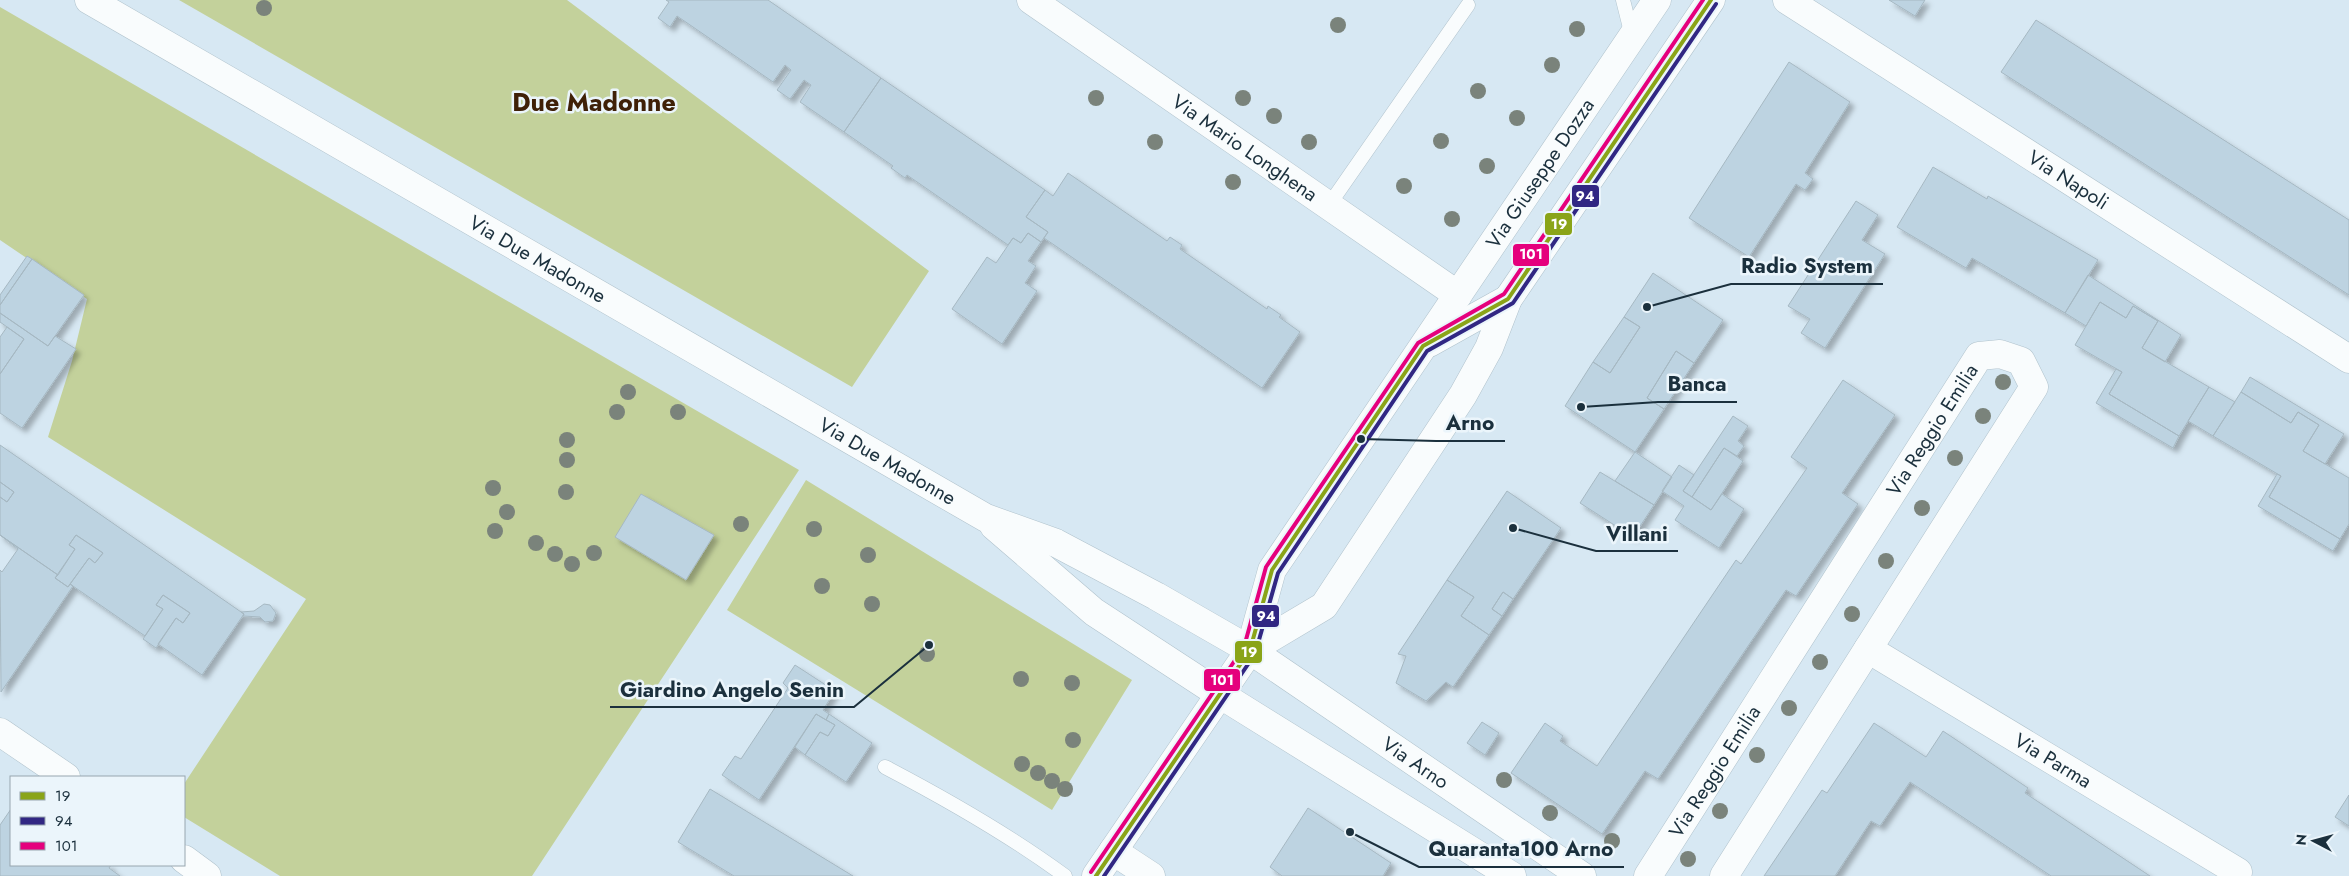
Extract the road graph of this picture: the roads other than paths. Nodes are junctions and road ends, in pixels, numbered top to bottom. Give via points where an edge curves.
1 (88, 0) edge
2 (1031, 0) edge
3 (1623, 0) edge
4 (1657, 0) edge
5 (1711, 0) edge
6 (1787, 0) edge
7 (1468, 5) dead end
8 (1632, 37) junction
9 (1329, 206) junction
10 (1458, 294) junction
11 (1508, 298) junction
12 (1423, 346) junction
13 (2349, 358) edge
14 (986, 518) junction
15 (1868, 649) junction
16 (1250, 650) junction
17 (1221, 695) junction
18 (0, 732) edge
19 (885, 767) dead end
20 (65, 776) edge
21 (1113, 851) junction
22 (185, 861) edge
23 (2238, 872) dead end
24 (208, 876) edge
25 (1065, 876) edge
26 (1096, 876) edge
27 (1151, 876) edge
28 (1512, 876) edge
29 (1582, 876) edge
30 (1648, 876) edge
31 (1724, 876) edge

1 - 14 street, Via Due Madonne
2 - 9 street, Via Mario Longhena
3 - 8 lane
4 - 8 street, Via Giuseppe Dozza
5 - 11 street, Via Giuseppe Dozza
6 - 13 street, Via Napoli
7 - 9 lane
8 - 10 street, Via Giuseppe Dozza
9 - 10 street, Via Mario Longhena
10 - 12 street, Via Giuseppe Dozza
11 - 12 street, Via Giuseppe Dozza
11 - 16 street, Via Giuseppe Dozza via 1488,348 1463,395 1324,606
12 - 16 street, Via Giuseppe Dozza via 1272,570
14 - 16 street, Via Due Madonne via 1056,543
14 - 17 street, Via Due Madonne via 1094,612
15 - 23 street, Via Parma
15 - 30 street, Via Reggio Emilia via 2034,387 2021,361 2000,354 1978,356
15 - 31 street, Via Reggio Emilia
16 - 17 street
16 - 29 street, Via Arno
17 - 21 street
17 - 28 street
18 - 20 street
19 - 25 lane via 962,807
21 - 26 street
21 - 27 street
22 - 24 street

